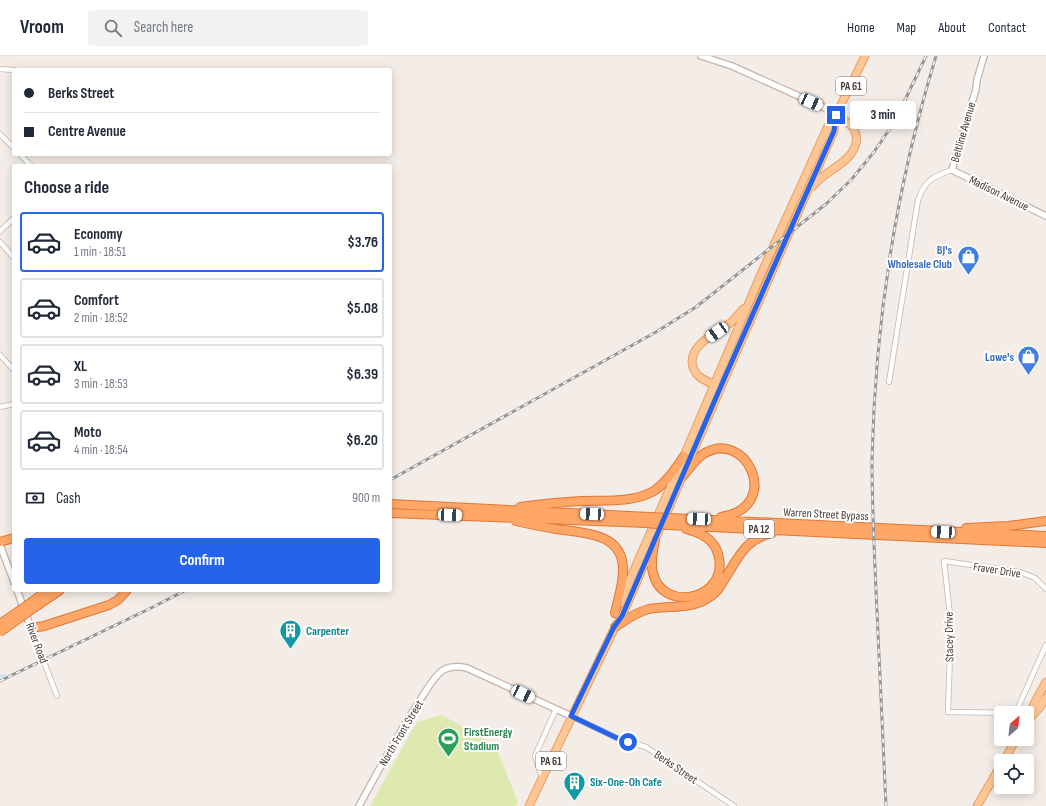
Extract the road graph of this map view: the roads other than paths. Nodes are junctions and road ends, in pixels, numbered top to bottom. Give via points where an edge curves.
1 (701, 56) edge
2 (865, 56) edge
3 (984, 56) edge
4 (0, 69) edge
5 (12, 70) edge
6 (836, 115) junction
7 (0, 134) edge
8 (12, 146) edge
9 (22, 156) edge
10 (29, 164) edge
11 (952, 170) junction
12 (805, 198) junction
13 (1046, 216) edge
14 (12, 220) edge
15 (0, 231) edge
16 (0, 242) edge
17 (12, 256) edge
18 (749, 301) junction
19 (0, 355) edge
20 (12, 368) edge
21 (889, 382) dead end
22 (717, 386) junction
23 (12, 405) edge
24 (0, 408) edge
25 (684, 456) junction
26 (683, 476) junction
27 (392, 504) edge
28 (392, 513) edge
29 (498, 513) junction
30 (708, 520) junction
31 (670, 521) junction
32 (1046, 521) edge
33 (782, 530) junction
34 (913, 530) junction
35 (1046, 536) edge
36 (12, 539) edge
37 (655, 540) junction
38 (12, 542) edge
39 (0, 543) edge
40 (1046, 543) edge
41 (944, 561) joint
42 (12, 576) edge
43 (1046, 589) edge
44 (18, 592) edge
45 (46, 592) edge
46 (56, 592) edge
47 (120, 592) edge
48 (126, 592) edge
49 (34, 604) junction
50 (615, 613) junction
51 (0, 624) edge
52 (614, 627) junction
53 (31, 628) junction
54 (0, 632) edge
55 (1046, 646) edge
56 (1046, 682) edge
57 (57, 696) dead end
58 (1046, 698) edge
59 (1019, 706) edge
60 (1033, 706) edge
61 (556, 709) junction
62 (994, 712) edge
63 (1034, 712) edge
64 (571, 716) junction
65 (542, 779) junction
66 (994, 783) edge
67 (359, 806) edge
68 (529, 806) edge
69 (734, 806) edge
70 (977, 806) edge

1 - 6 street via 732,66
2 - 6 main road, PA 61
3 - 11 street, Beltline Avenue
4 - 5 street
6 - 12 main road, PA 61 via 834,131
6 - 12 main road via 849,123 855,131 854,149 845,160 818,180
6 - 18 main road, PA 61 via 828,126
7 - 8 street
9 - 10 street
11 - 13 street, Madison Avenue
11 - 21 street, Beltline Avenue via 928,181 918,200
12 - 22 main road, PA 61
14 - 15 street
16 - 17 street
18 - 22 main road, PA 61
18 - 22 main road via 734,320 702,343 694,352 692,364 695,372 700,378
19 - 20 street
22 - 25 main road, PA 61
22 - 26 main road, PA 61
23 - 24 street
25 - 29 highway via 663,484 640,497 545,503
25 - 50 main road, PA 61
26 - 30 highway via 699,458 715,450 737,453 750,465 755,486 748,503 734,514
26 - 37 main road, PA 61
27 - 29 highway, Warren Street Bypass / PA 12 via 454,507
28 - 29 highway, Warren Street Bypass / PA 12
29 - 31 highway, Warren Street Bypass / PA 12, bridge
29 - 50 highway via 538,526 596,535 613,544 624,568
30 - 31 highway, Warren Street Bypass / PA 12
30 - 34 highway, Warren Street Bypass / PA 12
31 - 33 highway, Warren Street Bypass / PA 12
31 - 37 highway via 701,534 713,544 718,553 719,566 711,587 688,598 675,596 663,590 652,572
32 - 34 highway via 1008,526
33 - 40 highway, Warren Street Bypass / PA 12
33 - 52 highway via 763,535 749,543 719,589 707,599 692,605 644,610
34 - 35 highway, Warren Street Bypass / PA 12
36 - 39 highway
37 - 52 main road, PA 61 via 622,616
38 - 39 highway
39 - 42 street
41 - 43 street, Fraver Drive via 1020,572 1035,578
41 - 62 street, Stacey Drive via 951,624 948,712
44 - 53 street, River Road
45 - 49 highway
46 - 49 highway
47 - 53 highway via 108,601
48 - 53 highway via 109,605
49 - 51 highway, bridge
49 - 54 highway, bridge
50 - 52 main road, PA 61
52 - 64 main road, PA 61
53 - 57 street, River Road
55 - 59 street
56 - 60 main road
58 - 63 main road
61 - 64 street
61 - 65 street via 535,756
61 - 67 street, North Front Street via 467,668 451,667 443,670 433,680 405,723
64 - 65 main road, PA 61
64 - 69 street, Berks Street via 621,740 646,747
65 - 68 main road, PA 61
66 - 70 main road

